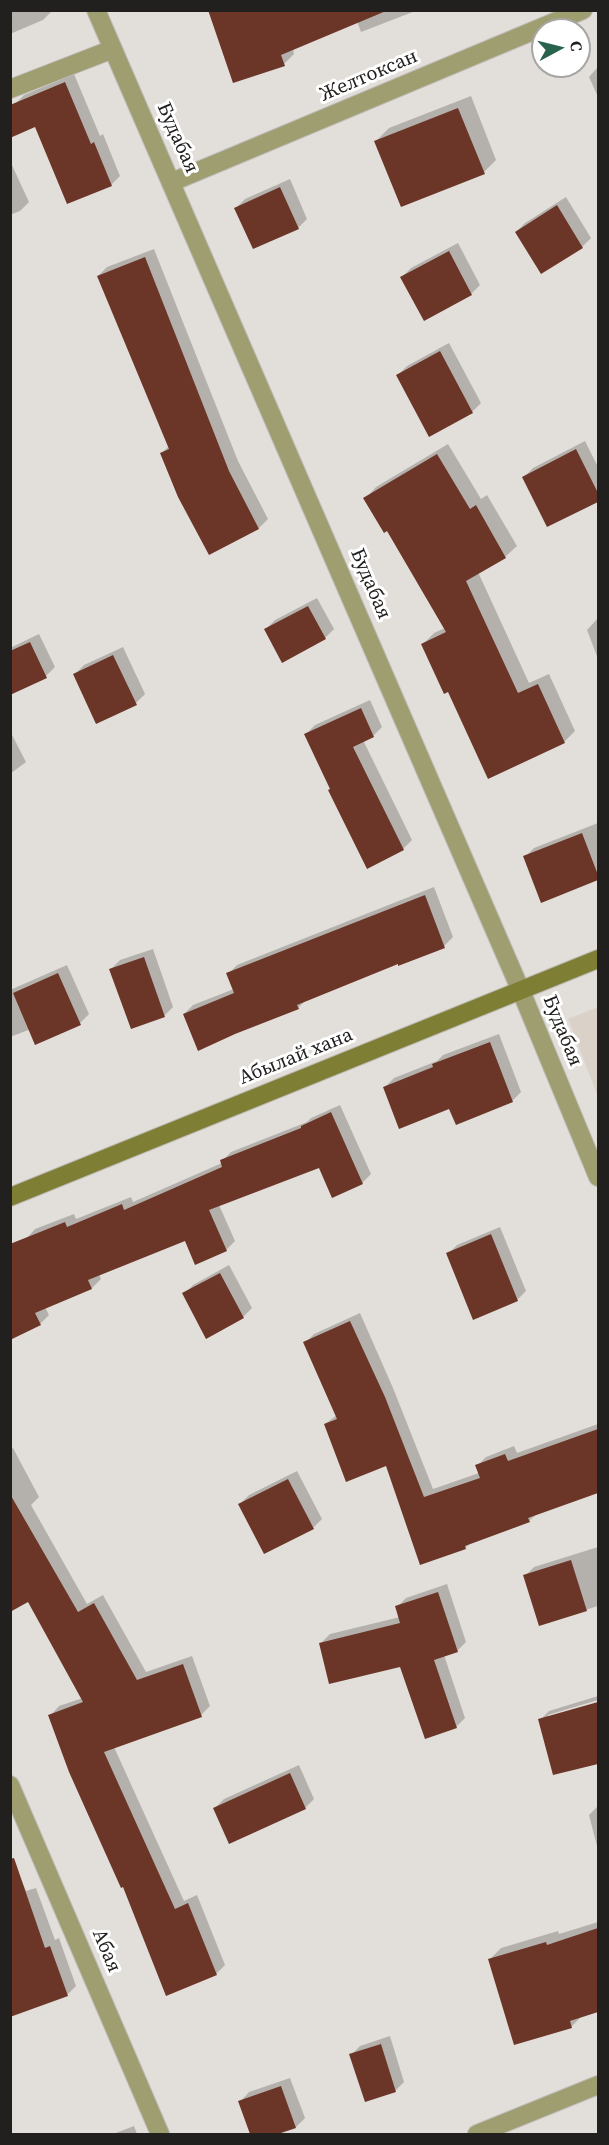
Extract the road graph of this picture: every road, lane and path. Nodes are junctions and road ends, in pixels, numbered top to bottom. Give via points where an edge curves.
1 (96, 10) edge
2 (583, 10) edge
3 (113, 49) junction
4 (10, 89) edge
5 (172, 182) junction
6 (598, 959) edge
7 (521, 991) junction
8 (598, 1178) edge
9 (10, 1197) edge
10 (10, 1785) edge
11 (598, 2085) edge
12 (160, 2134) edge
13 (477, 2134) edge

1 - 3 street, Будабая
2 - 5 street, Желтоксан
3 - 4 street
3 - 5 street, Будабая
5 - 7 street, Будабая
6 - 7 main road, Абылай хана
7 - 8 street, Будабая
7 - 9 main road, Абылай хана
10 - 12 street, Абая
11 - 13 street

